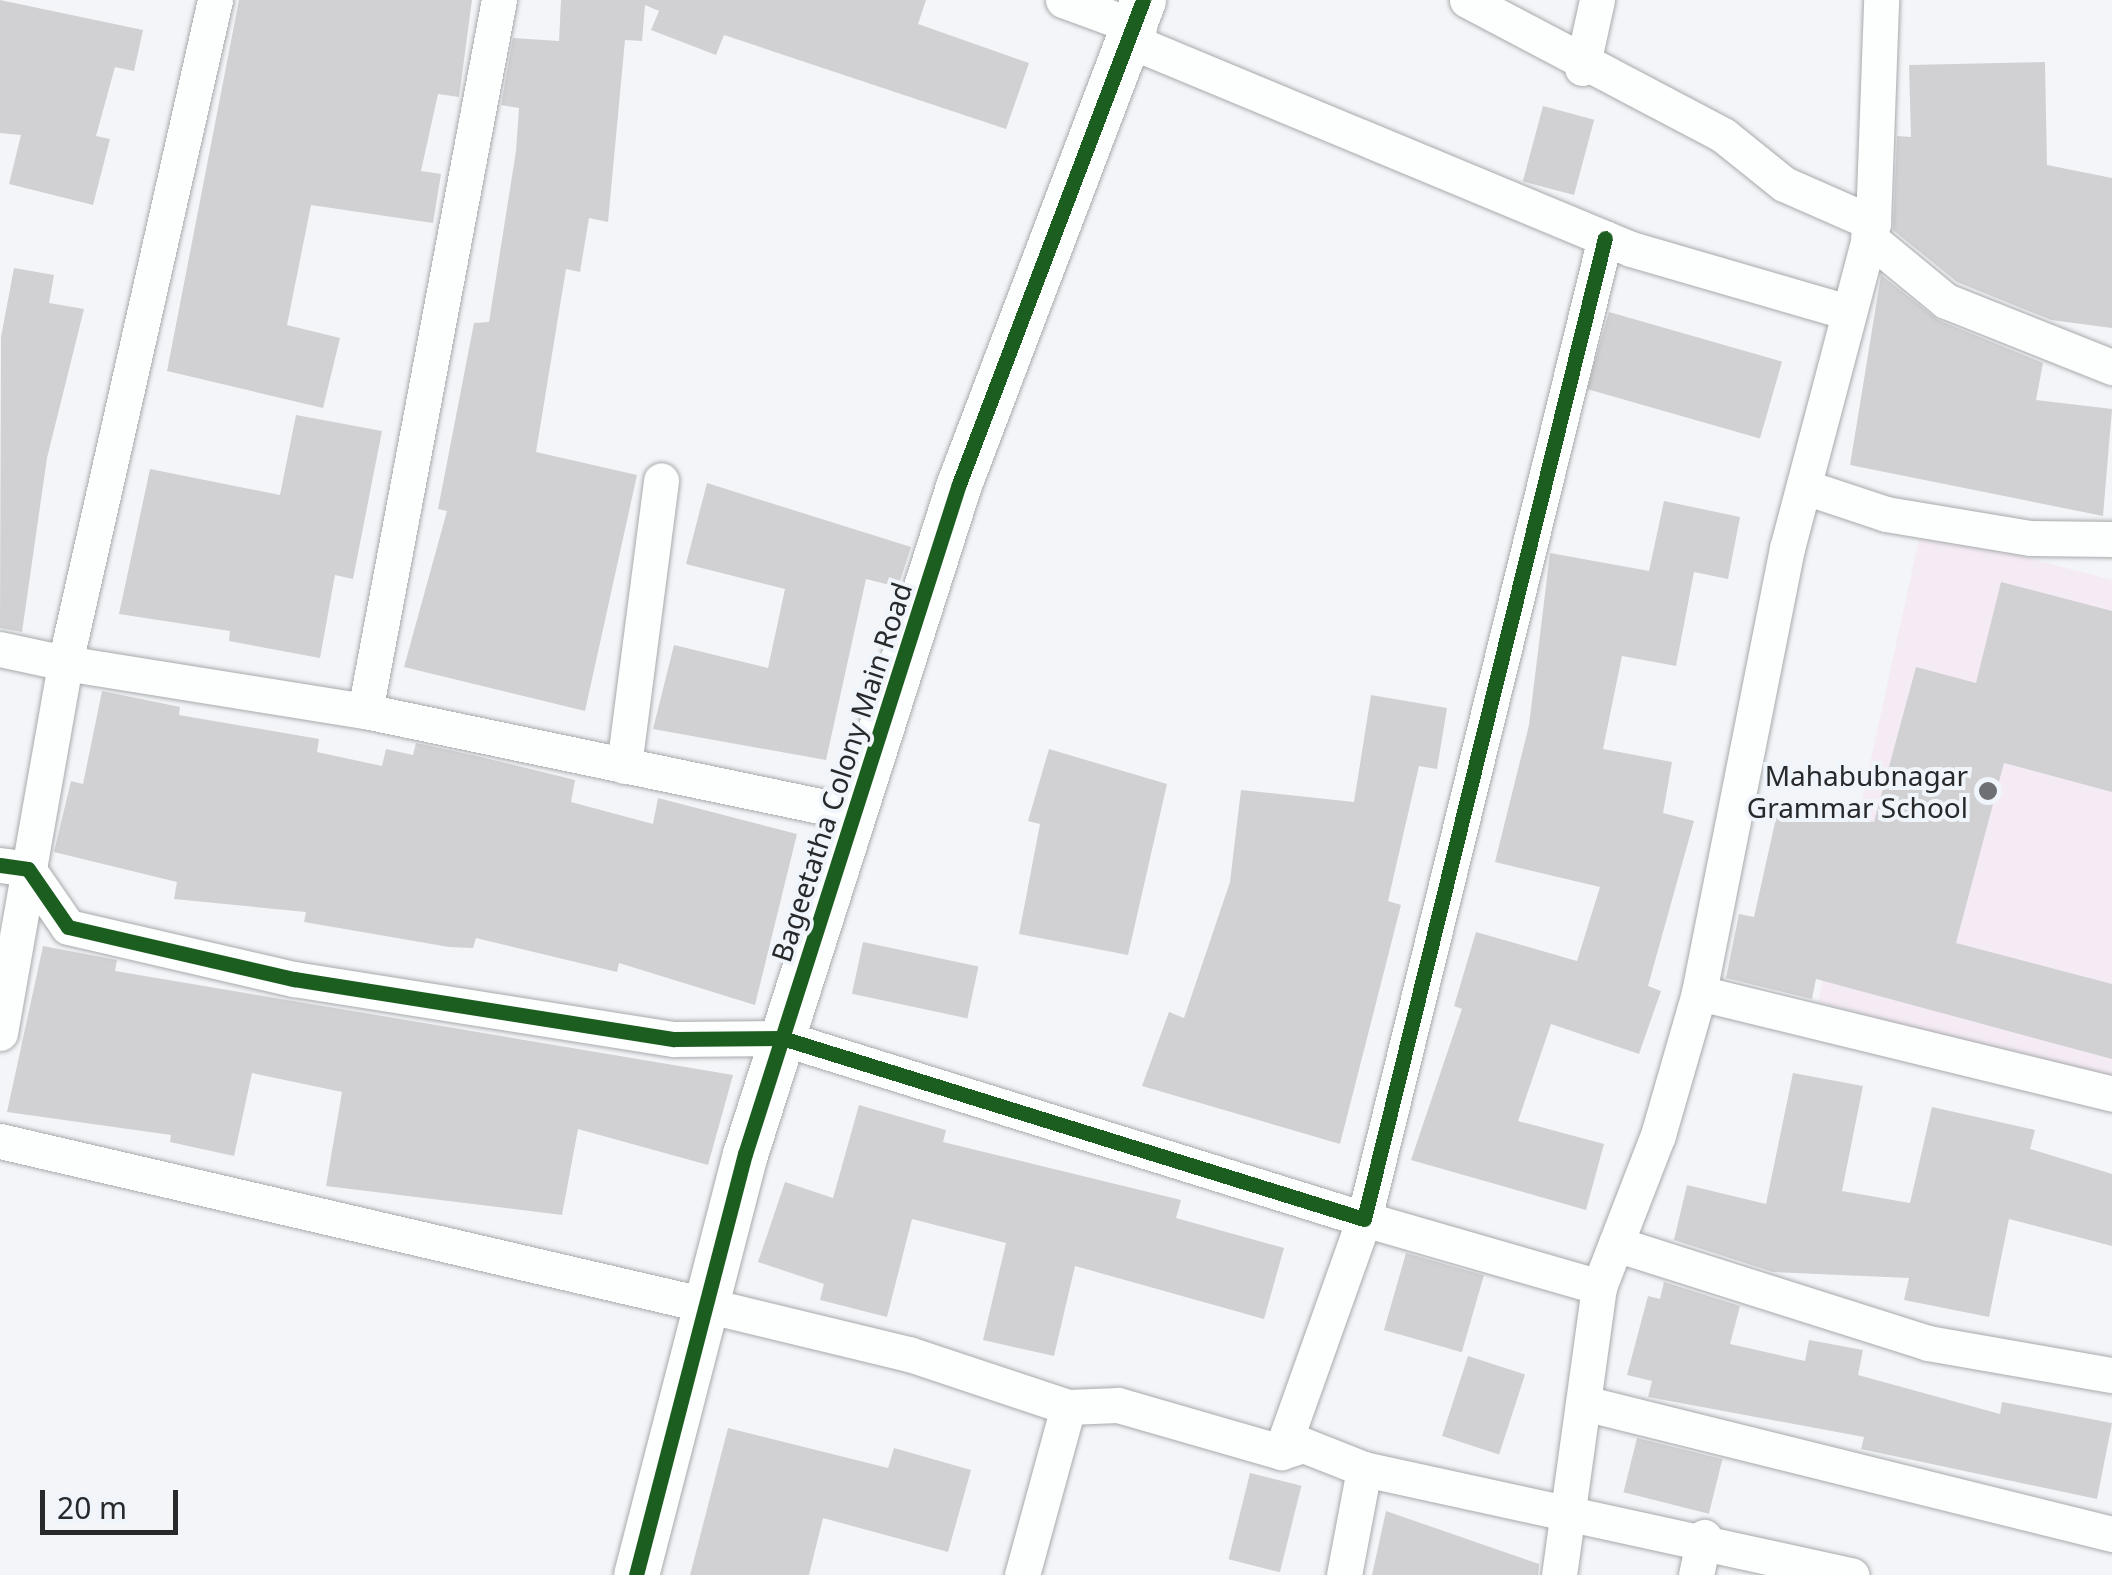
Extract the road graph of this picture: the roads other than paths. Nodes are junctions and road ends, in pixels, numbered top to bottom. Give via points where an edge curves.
1 (214, 0) edge
2 (499, 0) edge
3 (1063, 0) edge
4 (1468, 0) edge
5 (1597, 0) edge
6 (1881, 0) edge
7 (1138, 24) edge
8 (1582, 68) junction
9 (1870, 230) junction
10 (1605, 238) junction
11 (1848, 312) junction
12 (2112, 367) edge
13 (662, 480) dead end
14 (1808, 488) junction
15 (2112, 539) edge
16 (0, 649) edge
17 (65, 663) junction
18 (365, 711) junction
19 (624, 766) junction
20 (854, 813) junction
21 (14, 867) edge
22 (1699, 993) junction
23 (0, 1033) edge
24 (782, 1038) junction
25 (2112, 1094) edge
26 (0, 1141) edge
27 (1364, 1219) junction
28 (1616, 1244) junction
29 (1600, 1287) junction
30 (706, 1305) junction
31 (2112, 1376) edge
32 (1584, 1403) junction
33 (1068, 1407) junction
34 (1281, 1452) junction
35 (1364, 1469) junction
36 (1570, 1510) junction
37 (2112, 1534) edge
38 (1704, 1537) junction
39 (636, 1575) edge
40 (1022, 1575) edge
41 (1344, 1575) edge
42 (1558, 1575) edge
43 (1696, 1575) edge
44 (1852, 1575) edge

1 - 17 street
2 - 18 street
3 - 7 street
4 - 8 street
5 - 8 street
6 - 9 street
7 - 10 street
7 - 20 street, Bageetatha Colony Main Road via 959,484
8 - 9 street via 1722,135 1784,184
9 - 11 street
9 - 12 street via 1946,301
10 - 11 street
10 - 27 street
11 - 14 street
13 - 19 street
14 - 15 street via 1886,514 2030,538
14 - 22 street via 1787,548
16 - 17 street
17 - 18 street
17 - 21 street
18 - 19 street
19 - 20 street
20 - 24 street, Bageetatha Colony Main Road
21 - 23 street
21 - 24 street via 68,928 294,979 674,1039
22 - 25 street
22 - 28 street
24 - 27 street
24 - 30 street, Bageetatha Colony Main Road
26 - 30 street
27 - 29 street
27 - 34 street
28 - 29 street
28 - 31 street via 1928,1344
29 - 32 street
30 - 33 street via 908,1354
30 - 39 street, Bageetatha Colony Main Road
32 - 36 street
32 - 37 street
33 - 34 street via 1118,1406
33 - 40 street
34 - 35 street via 1303,1445
35 - 36 street
35 - 41 street
36 - 38 street
36 - 42 street
38 - 43 street
38 - 44 street

